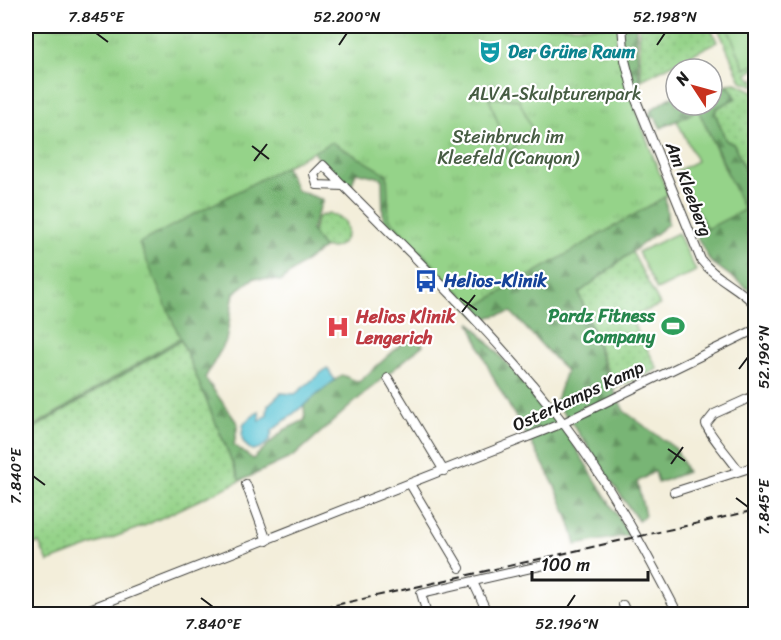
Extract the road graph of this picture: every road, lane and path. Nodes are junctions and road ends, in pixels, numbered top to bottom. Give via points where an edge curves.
1 (622, 26) edge
2 (344, 186) dead end
3 (756, 306) edge
4 (756, 329) edge
5 (388, 378) dead end
6 (756, 395) edge
7 (563, 423) junction
8 (756, 466) edge
9 (444, 471) junction
10 (739, 471) junction
11 (246, 484) dead end
12 (410, 484) junction
13 (674, 492) dead end
14 (267, 541) junction
15 (553, 563) dead end
16 (460, 568) dead end
17 (473, 582) junction
18 (623, 605) dead end
19 (77, 615) edge
20 (427, 615) edge
21 (488, 615) edge
22 (627, 615) edge
23 (678, 615) edge

1 - 3 street, Am Kleeberg via 634,95 701,260 714,276
2 - 7 street via 467,310
4 - 7 street, Osterkamps Kamp
5 - 9 street
6 - 10 street via 714,414 706,424
7 - 9 street, Osterkamps Kamp
7 - 23 street via 621,510
8 - 10 street
9 - 12 street, Osterkamps Kamp
10 - 13 street
11 - 14 street
12 - 14 street, Osterkamps Kamp
12 - 16 street
14 - 19 street, Osterkamps Kamp
15 - 17 street
17 - 20 street via 421,594
17 - 21 street
18 - 22 street

